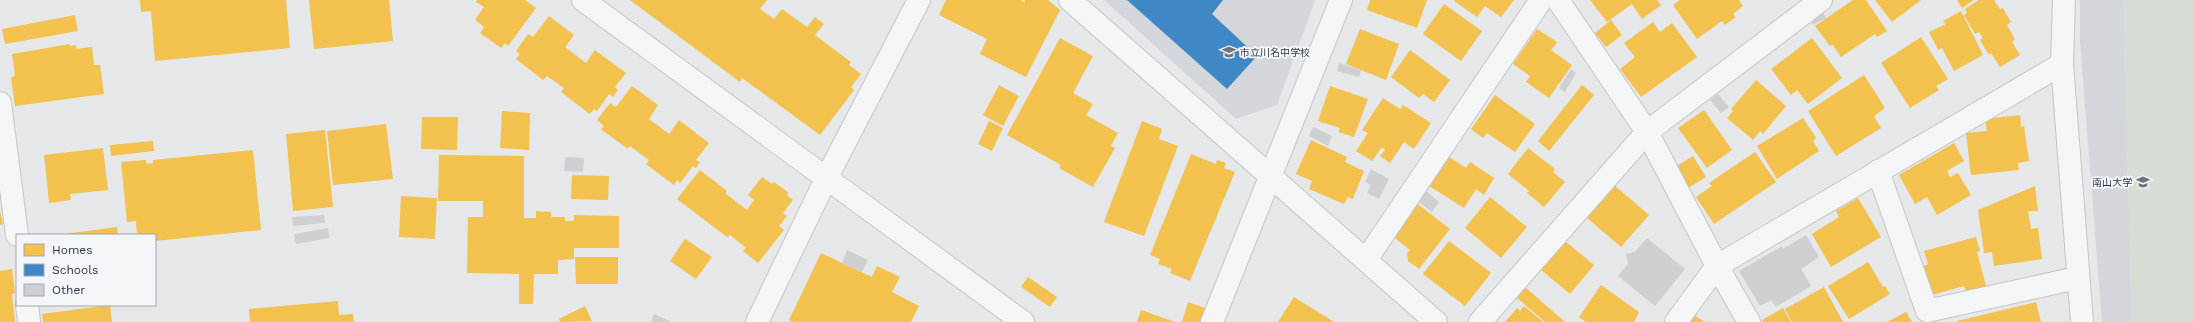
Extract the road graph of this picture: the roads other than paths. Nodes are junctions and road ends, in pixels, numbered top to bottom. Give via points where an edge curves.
1 (583, 0) edge
2 (919, 0) edge
3 (1070, 0) edge
4 (1341, 0) edge
5 (1541, 0) edge
6 (1558, 0) edge
7 (1821, 0) edge
8 (2063, 1) edge
9 (2062, 64) junction
10 (0, 103) edge
11 (1647, 132) junction
12 (1878, 171) junction
13 (1270, 177) junction
14 (826, 179) junction
15 (18, 234) edge
16 (1366, 260) junction
17 (1717, 266) junction
18 (2077, 278) junction
19 (27, 306) edge
20 (29, 322) edge
21 (758, 322) edge
22 (1023, 322) edge
23 (1212, 322) edge
24 (1436, 322) edge
25 (1480, 322) edge
26 (1676, 322) edge
27 (1749, 322) edge
28 (2082, 322) edge

1 - 14 street
2 - 14 street
3 - 13 street
4 - 13 street
5 - 16 street
6 - 11 street
7 - 11 street
8 - 9 street
9 - 12 street
9 - 18 street
10 - 15 street
11 - 17 street
11 - 25 street
12 - 17 street
12 - 18 street via 1927,311
13 - 16 street
13 - 23 street
14 - 21 street
14 - 22 street
16 - 24 street
17 - 26 street
17 - 27 street
18 - 28 street
19 - 20 street

